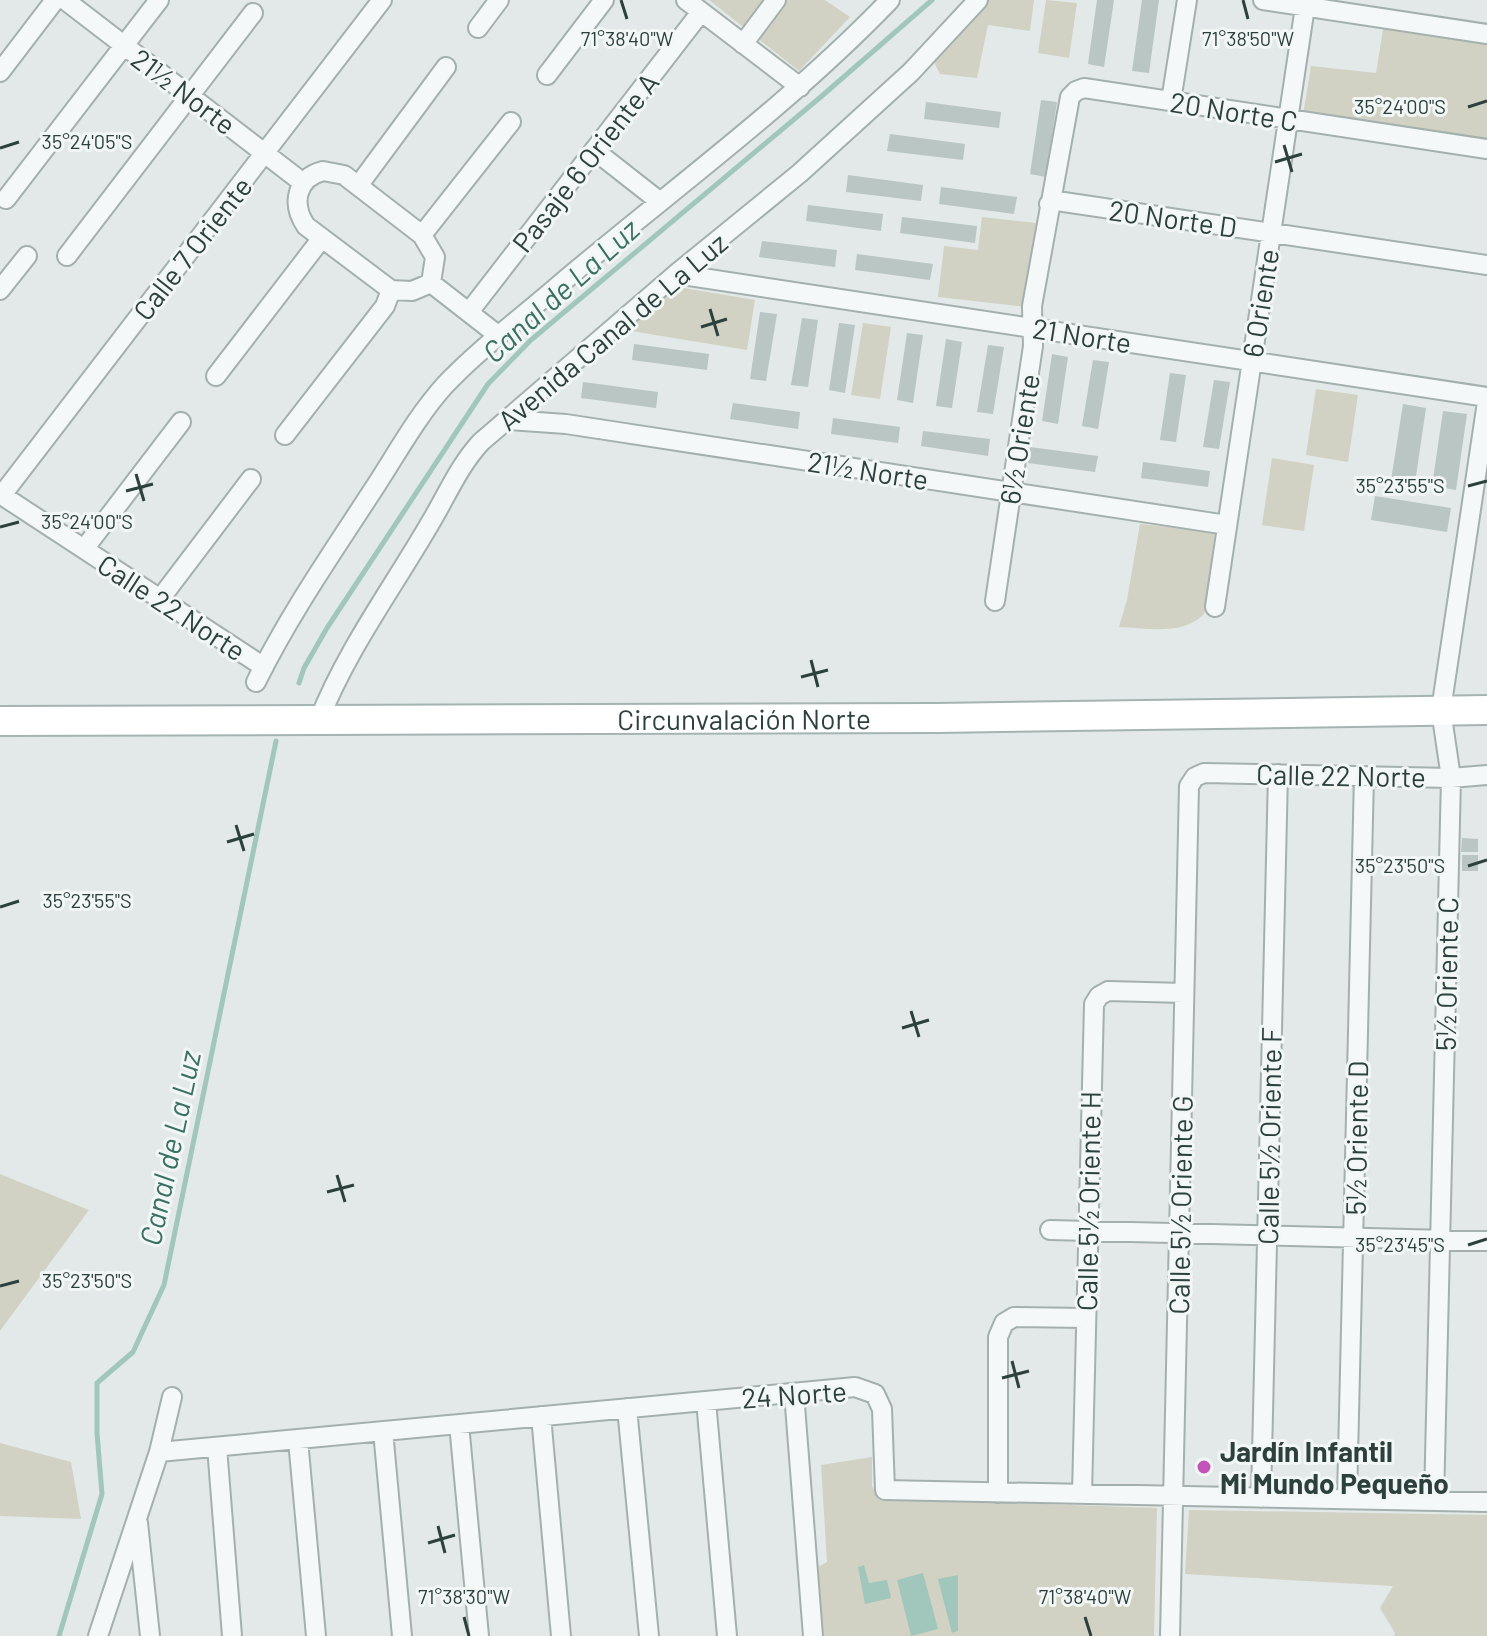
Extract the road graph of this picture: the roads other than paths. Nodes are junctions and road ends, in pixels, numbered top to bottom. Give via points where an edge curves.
1 (55, 0) edge
2 (65, 0) edge
3 (159, 0) edge
4 (382, 0) edge
5 (499, 0) edge
6 (604, 0) edge
7 (776, 0) edge
8 (890, 0) edge
9 (978, 0) edge
10 (1187, 0) edge
11 (1263, 0) edge
12 (1306, 3) edge
13 (694, 6) edge
14 (253, 13) dead end
15 (478, 28) dead end
16 (1487, 34) edge
17 (743, 44) junction
18 (124, 45) junction
19 (446, 67) dead end
20 (0, 72) edge
21 (547, 75) dead end
22 (800, 87) junction
23 (1076, 91) joint
24 (190, 96) junction
25 (1171, 101) junction
26 (1288, 119) junction
27 (511, 122) dead end
28 (1487, 149) edge
29 (594, 150) junction
30 (265, 153) junction
31 (302, 182) junction
32 (358, 186) junction
33 (6, 199) dead end
34 (659, 201) junction
35 (1049, 204) junction
36 (1271, 233) junction
37 (422, 235) junction
38 (322, 238) junction
39 (27, 256) dead end
40 (67, 256) dead end
41 (1487, 265) edge
42 (676, 274) junction
43 (431, 283) junction
44 (0, 290) edge
45 (391, 290) junction
46 (469, 312) junction
47 (1033, 328) junction
48 (499, 336) junction
49 (1252, 361) junction
50 (216, 376) dead end
51 (1487, 400) edge
52 (509, 420) junction
53 (181, 422) dead end
54 (285, 435) dead end
55 (251, 479) dead end
56 (1011, 492) junction
57 (1, 495) edge
58 (1227, 525) junction
59 (84, 549) junction
60 (160, 599) junction
61 (995, 601) dead end
62 (1215, 607) dead end
63 (1441, 710) junction
64 (1487, 710) edge
65 (319, 720) junction
66 (0, 721) edge
67 (1278, 774) junction
68 (1487, 775) edge
69 (1364, 776) junction
70 (1195, 777) joint
71 (1451, 778) junction
72 (1184, 993) junction
73 (1050, 1230) dead end
74 (1087, 1231) junction
75 (1180, 1234) junction
76 (1267, 1236) junction
77 (1353, 1238) junction
78 (1440, 1240) junction
79 (1487, 1241) edge
80 (1086, 1318) junction
81 (794, 1393) junction
82 (172, 1397) dead end
83 (706, 1401) junction
84 (627, 1408) junction
85 (541, 1416) junction
86 (459, 1424) junction
87 (383, 1431) junction
88 (298, 1440) junction
89 (217, 1447) junction
90 (159, 1452) junction
91 (998, 1493) junction
92 (1082, 1494) junction
93 (1172, 1496) junction
94 (1261, 1498) junction
95 (1347, 1499) junction
96 (1434, 1501) junction
97 (1487, 1502) edge
98 (137, 1514) junction
99 (98, 1636) edge
100 (150, 1636) edge
101 (232, 1636) edge
102 (316, 1636) edge
103 (402, 1636) edge
104 (479, 1636) edge
105 (561, 1636) edge
106 (649, 1636) edge
107 (727, 1636) edge
108 (813, 1636) edge
109 (1170, 1636) edge

1 - 20 street
2 - 18 street, 21½ Norte
3 - 18 street
4 - 30 street, Calle 7 Oriente
5 - 15 street
6 - 21 street
7 - 17 street
8 - 22 street
9 - 42 street, Avenida Canal de La Luz via 861,118
10 - 25 street
11 - 12 street
12 - 16 street
12 - 26 street, 6 Oriente
13 - 17 street
13 - 29 street, Pasaje 6 Oriente A
14 - 24 street
17 - 22 street
18 - 24 street, 21½ Norte
18 - 33 street
19 - 32 street
22 - 34 street
23 - 25 street, 20 Norte C
23 - 35 street, 6½ Oriente via 1070,97
24 - 30 street, 21½ Norte
24 - 40 street
25 - 26 street, 20 Norte C
26 - 28 street, 20 Norte C
26 - 36 street, 6 Oriente
27 - 37 street
29 - 34 street
29 - 46 street, Pasaje 6 Oriente A
30 - 31 street, 21½ Norte
30 - 57 street, Calle 7 Oriente
31 - 32 street via 330,171
31 - 38 street via 298,211
32 - 37 street
34 - 48 street
35 - 36 street, 20 Norte D via 1057,201
35 - 47 street, 6½ Oriente
36 - 41 street, 20 Norte D
36 - 49 street, 6 Oriente
37 - 43 street via 435,257
38 - 45 street
38 - 50 street
39 - 44 street
42 - 47 street, 21 Norte
42 - 52 street, Avenida Canal de La Luz
43 - 45 street via 412,291
43 - 46 street
45 - 54 street via 385,306
46 - 48 street
47 - 49 street, 21 Norte
47 - 56 street, 6½ Oriente
48 - 60 street, Calle 22 Norte via 430,403 260,674
49 - 51 street, 21 Norte
49 - 58 street, 6 Oriente
51 - 63 street, 5½ Oriente C
52 - 56 street, 21½ Norte via 566,424
52 - 65 street, Avenida Canal de La Luz via 463,462
53 - 59 street
55 - 60 street
56 - 58 street, 21½ Norte
56 - 61 street, 6½ Oriente
57 - 59 street, Calle 22 Norte
58 - 62 street, 6 Oriente
59 - 60 street, Calle 22 Norte
63 - 64 main road, Circunvalación Norte
63 - 65 main road, Circunvalación Norte
63 - 71 street, 5½ Oriente C
65 - 66 main road, Circunvalación Norte
67 - 69 street, Calle 22 Norte
67 - 70 street, Calle 22 Norte via 1210,772
67 - 76 street, Calle 5½ Oriente F
68 - 71 street, Calle 22 Norte
69 - 71 street, Calle 22 Norte
69 - 77 street, 5½ Oriente D
70 - 72 street, Calle 5½ Oriente G via 1188,792
71 - 78 street, 5½ Oriente C
72 - 74 street, Calle 5½ Oriente H via 1108,991 1094,1004
72 - 75 street, Calle 5½ Oriente G
73 - 74 street
74 - 75 street
74 - 80 street, Calle 5½ Oriente H
75 - 76 street
75 - 93 street, Calle 5½ Oriente G
76 - 77 street
76 - 94 street, Calle 5½ Oriente F
77 - 78 street
77 - 95 street, 5½ Oriente D
78 - 79 street
78 - 96 street, 5½ Oriente C
80 - 91 street via 1014,1317 1001,1327
80 - 92 street, Calle 5½ Oriente H
81 - 83 street, 24 Norte
81 - 91 street, 24 Norte via 855,1387 875,1394 882,1409 885,1490
81 - 108 street
82 - 90 street
83 - 84 street, 24 Norte
83 - 107 street
84 - 85 street, 24 Norte
84 - 106 street
85 - 86 street, 24 Norte
85 - 105 street
86 - 87 street, 24 Norte
86 - 104 street
87 - 88 street, 24 Norte
87 - 103 street
88 - 89 street, 24 Norte
88 - 102 street
89 - 90 street, 24 Norte
89 - 101 street
90 - 98 street
91 - 92 street, 24 Norte
92 - 93 street, 24 Norte
93 - 94 street, 24 Norte
93 - 109 street, Calle 5½ Oriente G
94 - 95 street, 24 Norte
95 - 96 street, 24 Norte
96 - 97 street, 24 Norte
98 - 99 street
98 - 100 street

